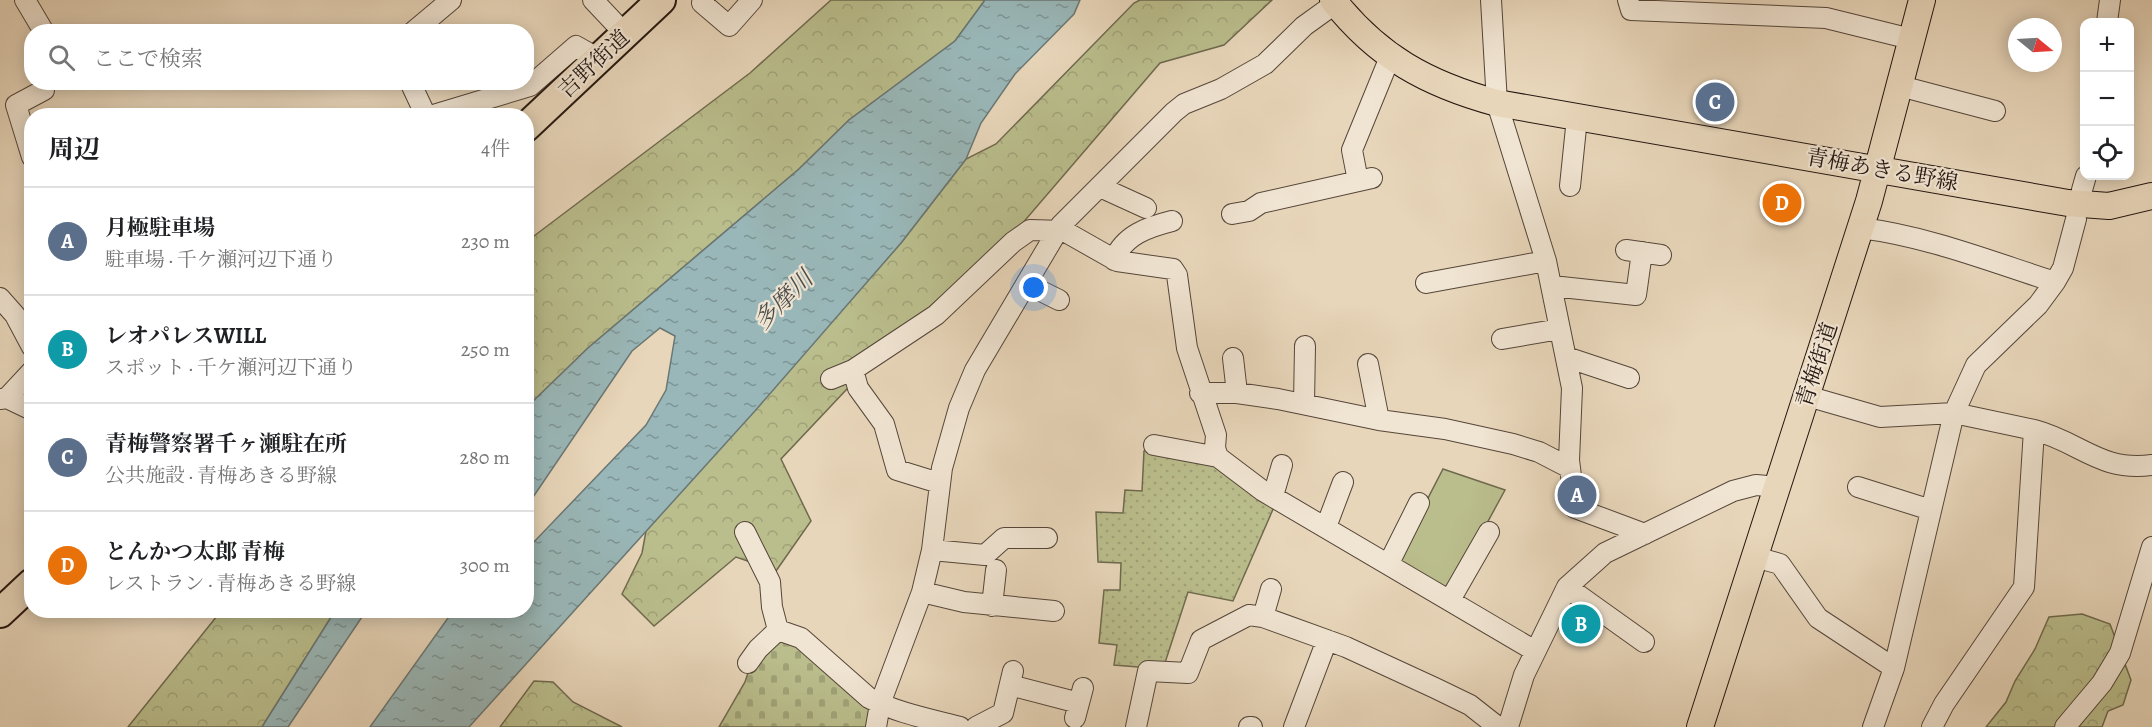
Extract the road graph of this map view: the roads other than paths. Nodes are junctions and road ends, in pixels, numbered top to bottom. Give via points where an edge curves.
1 (25, 0) edge
2 (451, 0) edge
3 (593, 0) edge
4 (661, 0) edge
5 (704, 0) edge
6 (752, 0) edge
7 (1491, 0) edge
8 (1628, 0) edge
9 (1922, 0) edge
10 (2110, 0) edge
11 (1334, 1) edge
12 (1725, 6) edge
13 (1777, 7) edge
14 (2108, 18) edge
15 (39, 24) edge
16 (422, 24) edge
17 (625, 34) junction
18 (1911, 39) junction
19 (1390, 57) junction
20 (599, 59) junction
21 (534, 82) edge
22 (1900, 86) junction
23 (44, 90) edge
24 (414, 90) edge
25 (516, 90) edge
26 (1497, 103) junction
27 (424, 108) edge
28 (455, 108) edge
29 (1995, 111) dead end
30 (1573, 117) junction
31 (534, 120) edge
32 (24, 131) edge
33 (1878, 170) junction
34 (1570, 186) dead end
35 (1100, 188) junction
36 (2152, 196) edge
37 (1146, 208) dead end
38 (1244, 218) dead end
39 (2076, 219) dead end
40 (1172, 221) dead end
41 (1860, 228) junction
42 (1058, 231) junction
43 (1643, 252) dead end
44 (1114, 260) junction
45 (1546, 261) junction
46 (2055, 282) junction
47 (1426, 283) dead end
48 (1027, 284) junction
49 (1552, 286) junction
50 (0, 298) edge
51 (1059, 300) dead end
52 (23, 310) edge
53 (1560, 329) junction
54 (1502, 339) dead end
55 (1305, 346) dead end
56 (1566, 357) junction
57 (1233, 358) dead end
58 (1368, 364) dead end
59 (853, 369) junction
60 (1629, 378) dead end
61 (24, 379) edge
62 (831, 379) dead end
63 (1200, 393) junction
64 (1238, 393) junction
65 (1807, 396) junction
66 (4, 398) edge
67 (1304, 404) junction
68 (24, 407) edge
69 (1954, 413) junction
70 (1379, 420) junction
71 (2034, 430) junction
72 (1154, 445) dead end
73 (1218, 457) junction
74 (1282, 465) dead end
75 (2152, 465) edge
76 (1570, 468) junction
77 (1343, 482) dead end
78 (939, 483) junction
79 (1778, 487) junction
80 (1858, 487) dead end
81 (1273, 496) junction
82 (1419, 503) dead end
83 (1931, 510) junction
84 (1326, 527) junction
85 (745, 532) dead end
86 (1489, 532) dead end
87 (1038, 534) dead end
88 (1645, 534) junction
89 (2152, 547) edge
90 (932, 550) junction
91 (1755, 557) junction
92 (1389, 563) junction
93 (996, 570) dead end
94 (1567, 587) junction
95 (1271, 589) dead end
96 (24, 590) edge
97 (922, 592) junction
98 (1450, 600) junction
99 (992, 606) junction
100 (1054, 611) dead end
101 (0, 613) edge
102 (1263, 617) junction
103 (778, 630) junction
104 (1327, 640) junction
105 (1644, 642) dead end
106 (1535, 651) junction
107 (748, 663) dead end
108 (1894, 668) junction
109 (1079, 703) dead end
110 (880, 704) junction
111 (876, 727) edge
112 (960, 727) edge
113 (976, 727) edge
114 (1136, 727) edge
115 (1294, 727) edge
116 (1498, 727) edge
117 (1508, 727) edge
118 (1700, 727) edge
119 (1873, 727) edge
120 (1932, 727) edge
121 (2065, 727) edge

1 - 15 street
2 - 16 street
3 - 17 street
4 - 17 highway, 吉野街道
5 - 6 street via 702,3 729,26
7 - 26 street
8 - 12 street via 1631,10
9 - 18 main road, 青梅街道
10 - 14 street
11 - 19 main road via 1368,40
11 - 35 street via 1265,64 1174,112
12 - 13 street
13 - 18 street
17 - 20 highway, 吉野街道
18 - 22 main road, 青梅街道
19 - 26 main road via 1436,83
19 - 38 street via 1352,150 1365,179 1261,203
20 - 21 street via 576,45
20 - 31 highway, 吉野街道
22 - 29 street
22 - 33 main road, 青梅街道
23 - 32 street via 16,105
24 - 27 street
25 - 28 street
26 - 30 main road
26 - 45 street
30 - 33 main road, 青梅あきる野線
30 - 34 street
33 - 36 main road, 青梅あきる野線 via 2090,206
33 - 41 main road, 青梅街道
35 - 37 street
35 - 42 street
39 - 46 street via 2063,268
40 - 44 street via 1134,234
41 - 46 street via 1926,242
41 - 65 main road, 青梅街道
42 - 44 street via 1065,231
42 - 48 street
42 - 59 street via 1030,230 936,315
43 - 49 street via 1636,295
44 - 63 street via 1173,269 1177,274 1187,348
45 - 47 street
45 - 49 street
46 - 69 street via 1976,365
48 - 51 street
48 - 78 street via 975,370 959,408
49 - 53 street
50 - 52 street
53 - 54 street
53 - 56 street
55 - 67 street
56 - 60 street
56 - 76 street via 1572,388
57 - 64 street
58 - 70 street
59 - 62 street
59 - 78 street via 858,388 884,424 897,470
61 - 66 street
63 - 64 street
63 - 73 street via 1216,435
64 - 67 street
65 - 69 street via 1880,417
65 - 79 main road, 青梅街道
66 - 68 street
67 - 70 street
69 - 71 street
69 - 83 street
70 - 76 street via 1513,444
71 - 75 street via 2053,435 2113,465
71 - 120 street via 2024,587
72 - 73 street
73 - 81 street
74 - 81 street
76 - 88 street via 1575,508
77 - 84 street
78 - 90 street
79 - 88 street via 1745,486
79 - 91 main road, 青梅街道
80 - 83 street
81 - 84 street
82 - 92 street
83 - 108 street
84 - 92 street
85 - 103 street via 770,582
86 - 98 street
87 - 90 street via 1004,538 985,555
88 - 94 street via 1605,554
89 - 121 street via 2127,624 2128,632 2111,668
90 - 97 street
91 - 108 street via 1780,564 1824,623
91 - 118 main road, 青梅街道
92 - 98 street
93 - 99 street
94 - 105 street
94 - 106 street
95 - 102 street
96 - 101 highway
97 - 99 street
97 - 110 street
98 - 106 street
99 - 100 street
102 - 104 street
102 - 114 street via 1249,615 1201,640 1188,673 1148,670
103 - 107 street
103 - 110 street via 801,638
104 - 115 street
104 - 116 street via 1461,701
106 - 117 street
108 - 119 street
109 - 113 street via 1011,678 1003,713
110 - 111 street
110 - 112 street

